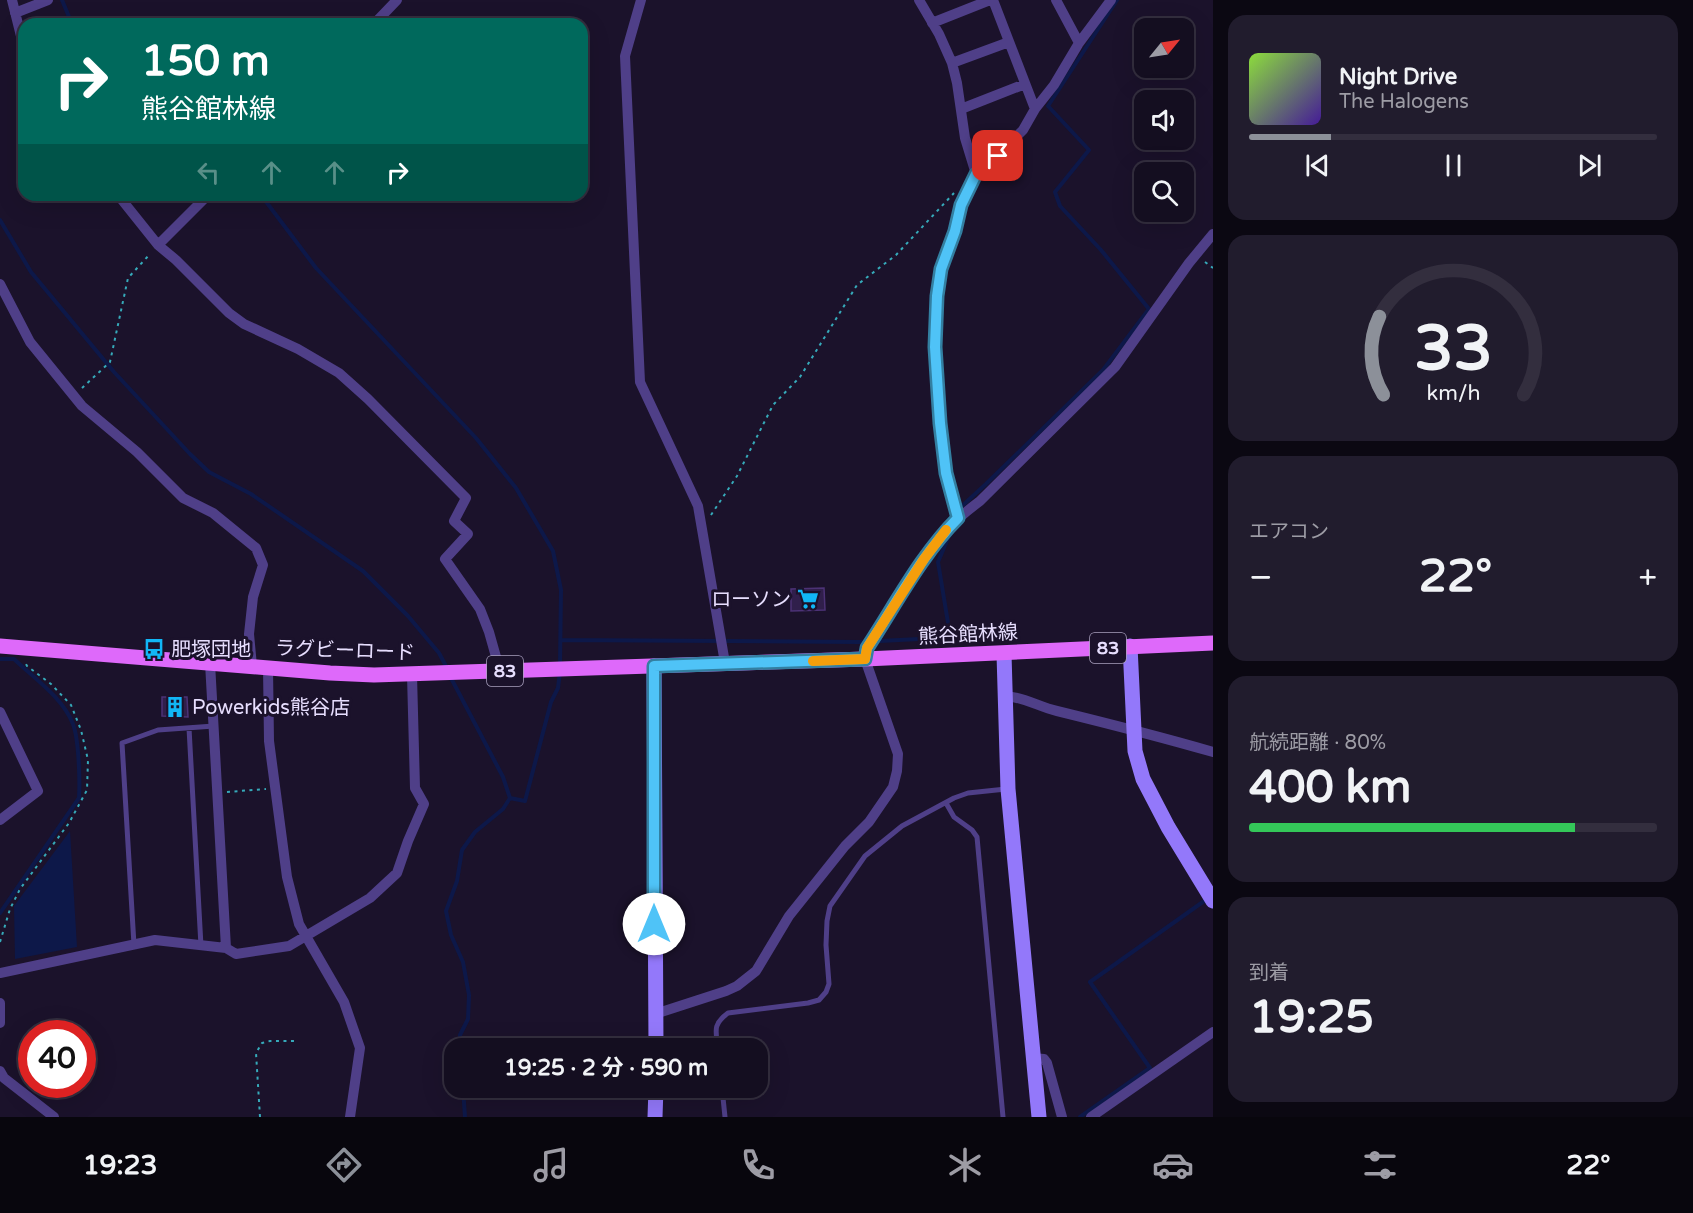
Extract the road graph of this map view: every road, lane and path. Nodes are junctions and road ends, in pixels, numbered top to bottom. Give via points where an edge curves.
1 (12, 0) edge
2 (48, 0) edge
3 (397, 0) edge
4 (641, 0) edge
5 (919, 0) edge
6 (991, 0) edge
7 (1056, 0) edge
8 (1111, 0) edge
9 (15, 13) junction
10 (380, 18) edge
11 (932, 23) junction
12 (18, 25) edge
13 (1009, 42) junction
14 (1079, 43) junction
15 (952, 63) junction
16 (1025, 84) junction
17 (961, 109) junction
18 (1035, 109) junction
19 (974, 178) junction
20 (123, 201) edge
21 (202, 201) edge
22 (1213, 234) edge
23 (158, 245) junction
24 (0, 284) edge
25 (73, 396) junction
26 (958, 518) junction
27 (702, 529) junction
28 (1213, 643) edge
29 (0, 646) edge
30 (1130, 646) junction
31 (18, 648) junction
32 (1004, 654) junction
33 (724, 655) junction
34 (865, 659) junction
35 (210, 663) junction
36 (252, 666) junction
37 (654, 666) junction
38 (268, 668) junction
39 (500, 671) junction
40 (412, 675) junction
41 (1005, 696) junction
42 (0, 712) edge
43 (214, 726) junction
44 (189, 728) junction
45 (1134, 729) junction
46 (1213, 752) edge
47 (275, 789) junction
48 (1008, 789) junction
49 (218, 793) junction
50 (946, 802) junction
51 (0, 820) edge
52 (1213, 901) edge
53 (305, 937) junction
54 (0, 942) edge
55 (134, 945) junction
56 (201, 946) junction
57 (226, 948) junction
58 (0, 973) edge
59 (0, 1003) edge
60 (656, 1014) junction
61 (0, 1023) edge
62 (1213, 1032) edge
63 (656, 1038) edge
64 (716, 1038) edge
65 (298, 1041) dead end
66 (1033, 1058) junction
67 (0, 1071) edge
68 (656, 1098) edge
69 (723, 1098) edge
70 (54, 1117) edge
71 (260, 1117) edge
72 (350, 1117) edge
73 (656, 1117) edge
74 (725, 1117) edge
75 (1003, 1117) edge
76 (1039, 1117) edge
77 (1062, 1117) edge
78 (1091, 1117) edge

1 - 9 street
2 - 9 street
3 - 10 street
4 - 27 street via 625,56 640,381 698,506
5 - 11 street
6 - 11 street
6 - 13 street
7 - 14 street
8 - 14 street
9 - 12 street
11 - 15 street
13 - 15 street
13 - 16 street
14 - 18 street
15 - 17 street
16 - 17 street
16 - 18 street
17 - 19 street
18 - 19 street via 1023,130
19 - 26 street via 961,205 941,269 935,327 942,441
19 - 27 path via 954,192 896,255 857,285 800,377 773,405 737,476
20 - 23 street
21 - 23 street
22 - 26 street via 1115,367
23 - 25 path via 128,278 110,362
23 - 39 street via 244,324 339,373 466,498 454,521 468,534 445,559 480,609
24 - 25 street via 30,342
25 - 36 street via 183,498 213,513 256,548 263,565 253,597 249,634
26 - 34 street via 924,559 867,648
27 - 33 street
28 - 30 main road, 熊谷館林線 / 83
29 - 31 main road, ラグビーロード / 83
30 - 32 main road, 熊谷館林線 / 83
30 - 45 street
31 - 35 main road, ラグビーロード / 83
31 - 54 path via 27,666 71,705 88,760 87,790 69,823 20,889 9,909
32 - 34 main road, 熊谷館林線 / 83
32 - 41 street
33 - 34 main road, 熊谷館林線 / 83
33 - 37 main road, 熊谷館林線 / 83
34 - 60 street via 898,754 893,787 869,822 789,916 748,979 726,991
35 - 36 main road, ラグビーロード / 83
35 - 43 street
36 - 38 main road, ラグビーロード / 83
37 - 39 main road, ラグビーロード / 83
37 - 60 street
38 - 40 main road, ラグビーロード / 83
38 - 47 street via 269,741
39 - 40 main road, ラグビーロード / 83
40 - 53 street via 415,788 424,804 397,873 370,898
41 - 45 street
41 - 48 street
42 - 51 street via 38,790
43 - 44 lane
43 - 49 street
44 - 55 lane via 158,730 122,743
44 - 56 lane
45 - 46 street
45 - 52 street via 1143,779
47 - 49 path
47 - 53 street via 286,877
48 - 50 lane via 969,793
48 - 66 street
49 - 57 street
50 - 64 lane via 902,826 865,856 845,882 830,906 826,945 829,984 819,1000 728,1013 715,1028
50 - 75 lane via 954,817 977,837
53 - 57 street via 289,946 236,954
53 - 72 street via 344,1002 360,1048
55 - 56 street via 155,940
55 - 58 street
56 - 57 street
59 - 61 street
60 - 63 street
62 - 78 street
65 - 71 path via 262,1043 255,1053
66 - 76 street
66 - 77 street via 1047,1062
67 - 70 street
68 - 73 street
69 - 74 lane

